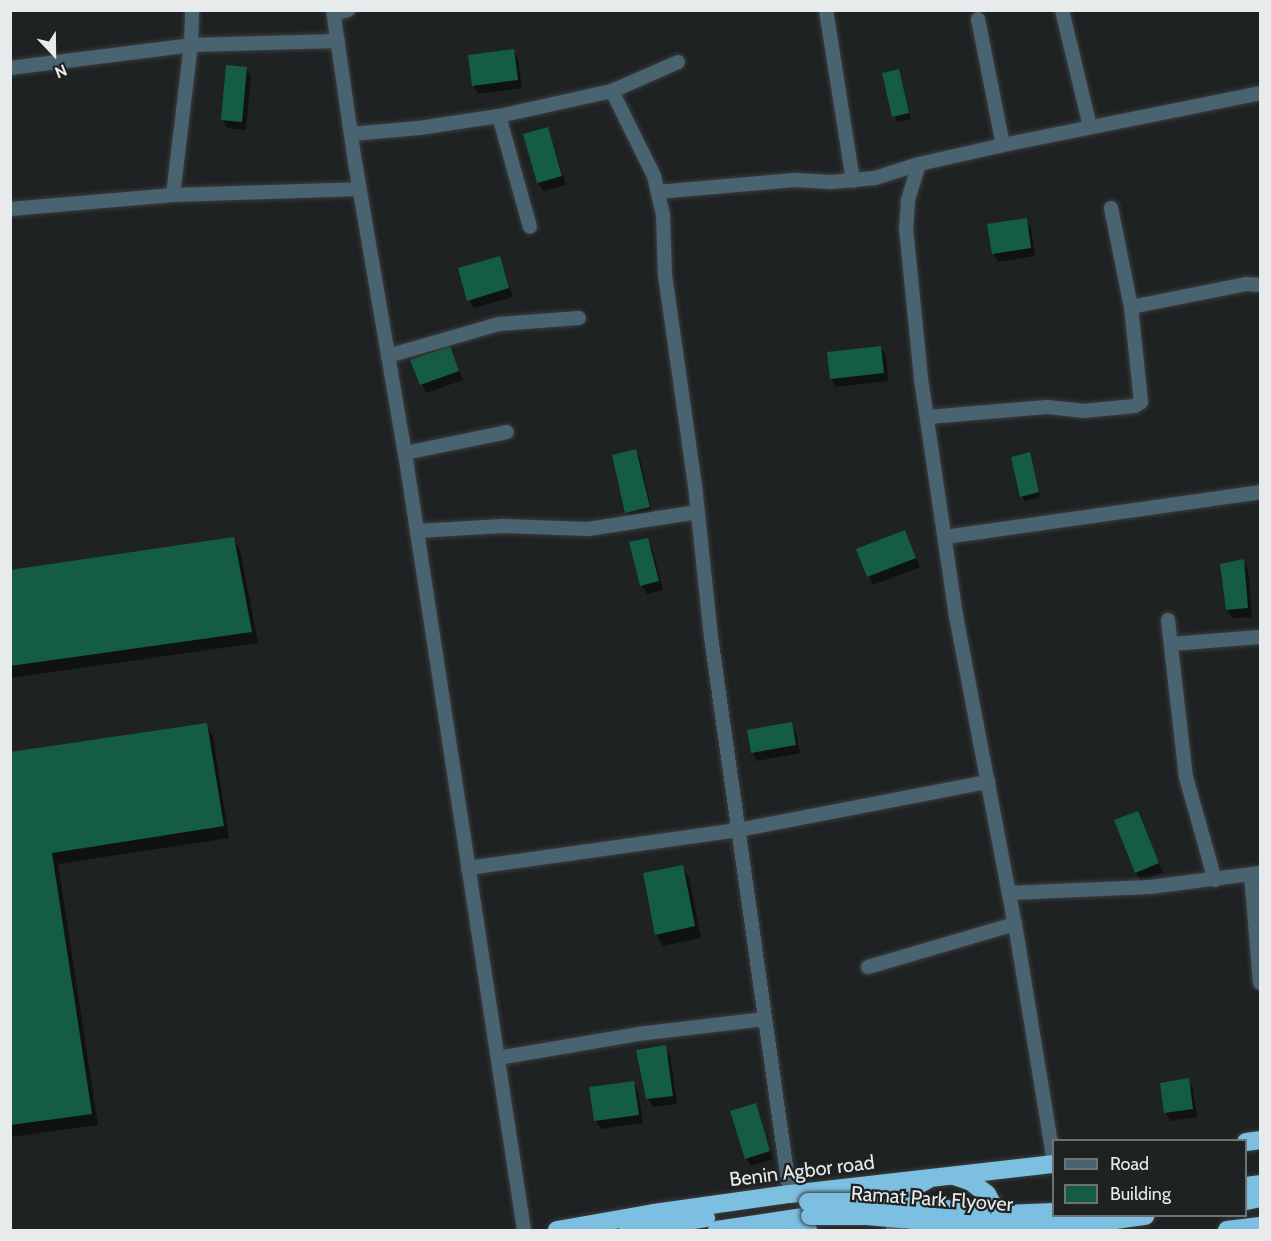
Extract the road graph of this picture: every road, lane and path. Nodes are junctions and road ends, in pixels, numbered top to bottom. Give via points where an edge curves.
1 (192, 10) edge
2 (348, 10) edge
3 (826, 10) edge
4 (1062, 10) edge
5 (333, 12) edge
6 (978, 19) dead end
7 (338, 41) junction
8 (191, 45) junction
9 (678, 62) dead end
10 (10, 68) edge
11 (612, 91) junction
12 (1260, 93) edge
13 (499, 116) junction
14 (1090, 127) junction
15 (351, 134) junction
16 (1003, 145) junction
17 (919, 164) junction
18 (853, 181) junction
19 (360, 189) junction
20 (658, 192) junction
21 (173, 195) junction
22 (1111, 208) dead end
23 (10, 209) edge
24 (530, 228) dead end
25 (1260, 285) edge
26 (1131, 307) junction
27 (579, 318) dead end
28 (388, 356) junction
29 (928, 417) junction
30 (507, 432) dead end
31 (405, 453) junction
32 (1260, 492) edge
33 (698, 512) junction
34 (417, 531) junction
35 (945, 537) junction
36 (1168, 620) dead end
37 (1260, 637) edge
38 (1171, 644) junction
39 (988, 783) junction
40 (738, 830) junction
41 (468, 868) junction
42 (1256, 874) edge
43 (1215, 880) junction
44 (1009, 893) junction
45 (1015, 924) junction
46 (868, 966) dead end
47 (1260, 983) edge
48 (765, 1019) junction
49 (498, 1058) junction
50 (1052, 1157) edge
51 (1052, 1163) edge
52 (943, 1176) junction
53 (789, 1194) junction
54 (1052, 1212) edge
55 (809, 1216) edge
56 (1132, 1217) edge
57 (1260, 1226) edge
58 (524, 1230) edge
59 (558, 1230) edge
60 (628, 1230) edge
61 (717, 1230) edge
62 (794, 1230) edge
63 (895, 1230) edge
64 (999, 1230) edge
65 (1227, 1230) edge

1 - 8 street
2 - 5 street
3 - 18 street
4 - 14 street
5 - 7 street
6 - 16 street
7 - 8 street
7 - 15 street
8 - 10 street
8 - 21 street
9 - 11 street
11 - 13 street
11 - 20 street
12 - 14 street
13 - 15 street
13 - 24 street
14 - 16 street
15 - 19 street
16 - 17 street
17 - 18 street
17 - 29 street via 908,201 906,228
18 - 20 street via 794,180
19 - 21 street
19 - 28 street
20 - 33 street via 663,215 665,275
21 - 23 street
22 - 26 street
25 - 26 street
26 - 29 street via 1143,395 1135,406 1072,411 1047,407
27 - 28 street via 491,326
28 - 31 street
29 - 35 street
30 - 31 street
31 - 34 street
32 - 35 street
33 - 34 street via 588,529 503,526
33 - 40 street
34 - 41 street
35 - 39 street
36 - 38 street
37 - 38 street
38 - 43 street via 1186,777
39 - 40 street
39 - 44 street
40 - 41 street
40 - 48 street
41 - 49 street
42 - 43 street
42 - 47 street
43 - 44 street
44 - 45 street
45 - 46 street
45 - 50 street
48 - 49 street via 638,1034
48 - 53 street
49 - 58 street
51 - 52 highway, Benin Agbor road
52 - 53 highway, Benin Agbor road
52 - 63 highway via 923,1181 907,1194 897,1212
52 - 64 highway via 971,1182 987,1194 996,1211
53 - 59 highway, Benin Agbor road
54 - 55 highway, Ramat Park Flyover, bridge via 1006,1214 865,1202
55 - 56 highway, Ramat Park Flyover, bridge via 866,1216 1008,1228 1080,1225
55 - 60 highway, Ramat Park Flyover
55 - 61 highway, Ramat Park Flyover
55 - 62 highway
57 - 65 highway

